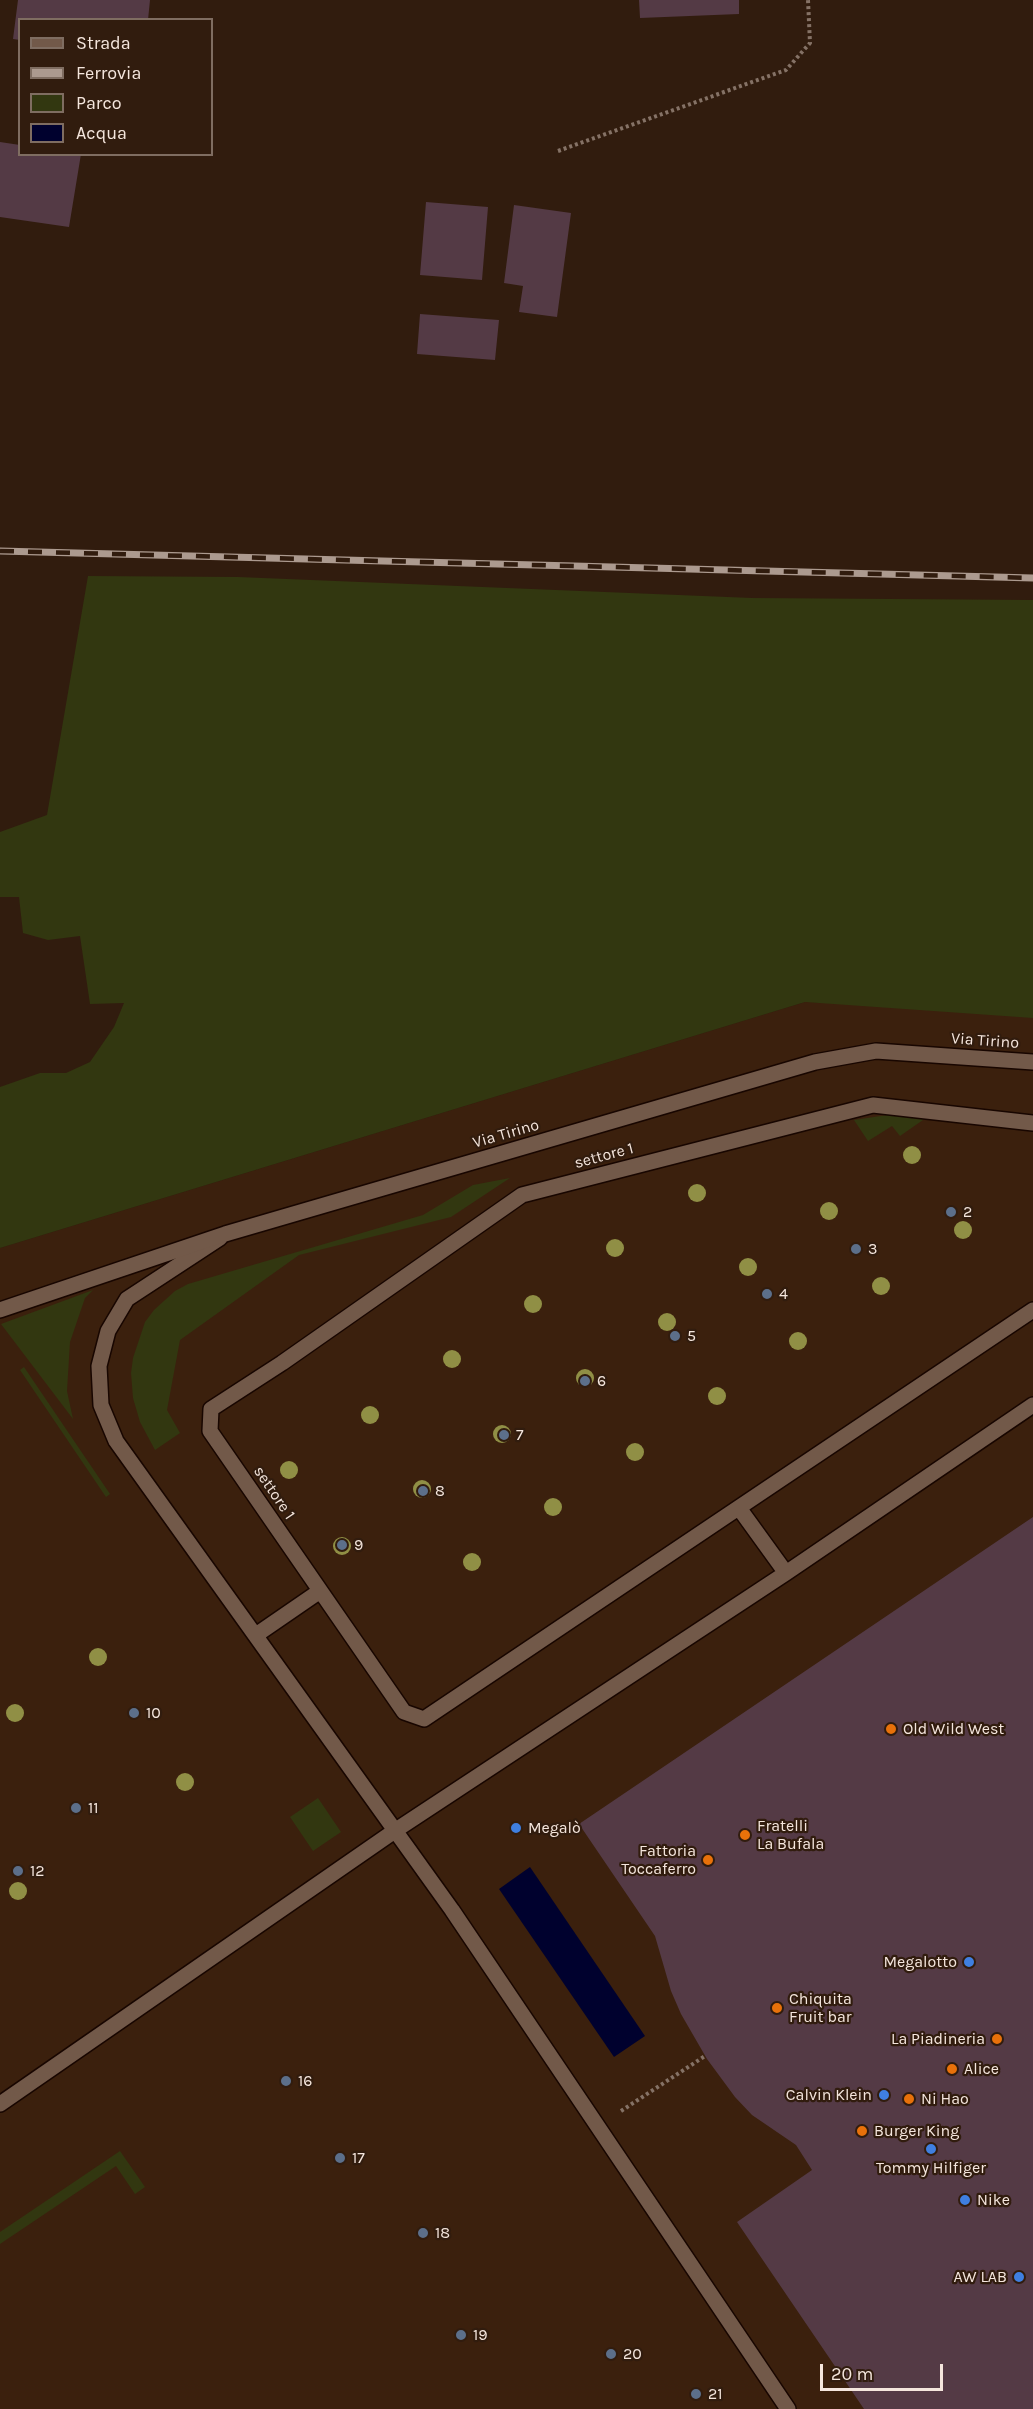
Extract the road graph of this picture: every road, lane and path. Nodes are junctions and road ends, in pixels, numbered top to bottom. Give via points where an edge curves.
1 (808, 0) edge
2 (558, 151) dead end
3 (1033, 1062) edge
4 (1033, 1122) edge
5 (225, 1234) junction
6 (0, 1310) edge
7 (1033, 1310) edge
8 (1033, 1405) edge
9 (739, 1508) junction
10 (786, 1573) junction
11 (320, 1591) junction
12 (256, 1635) junction
13 (396, 1830) junction
14 (705, 2056) dead end
15 (0, 2104) edge
16 (598, 2126) junction
17 (788, 2409) edge

1 - 2 path via 810,43 786,70
3 - 5 street, Via Tirino via 876,1051 815,1062
4 - 11 street, settore 1 via 873,1105 522,1195 211,1410 210,1431
5 - 6 street, Via Tirino
5 - 12 street via 127,1299 105,1340 99,1366 100,1405 116,1441
7 - 9 street, settore 1
8 - 10 street
9 - 10 street
9 - 11 street, settore 1 via 424,1719 404,1712
10 - 13 street
11 - 12 street
12 - 13 street
13 - 15 street
13 - 16 street
14 - 16 path
16 - 17 street

